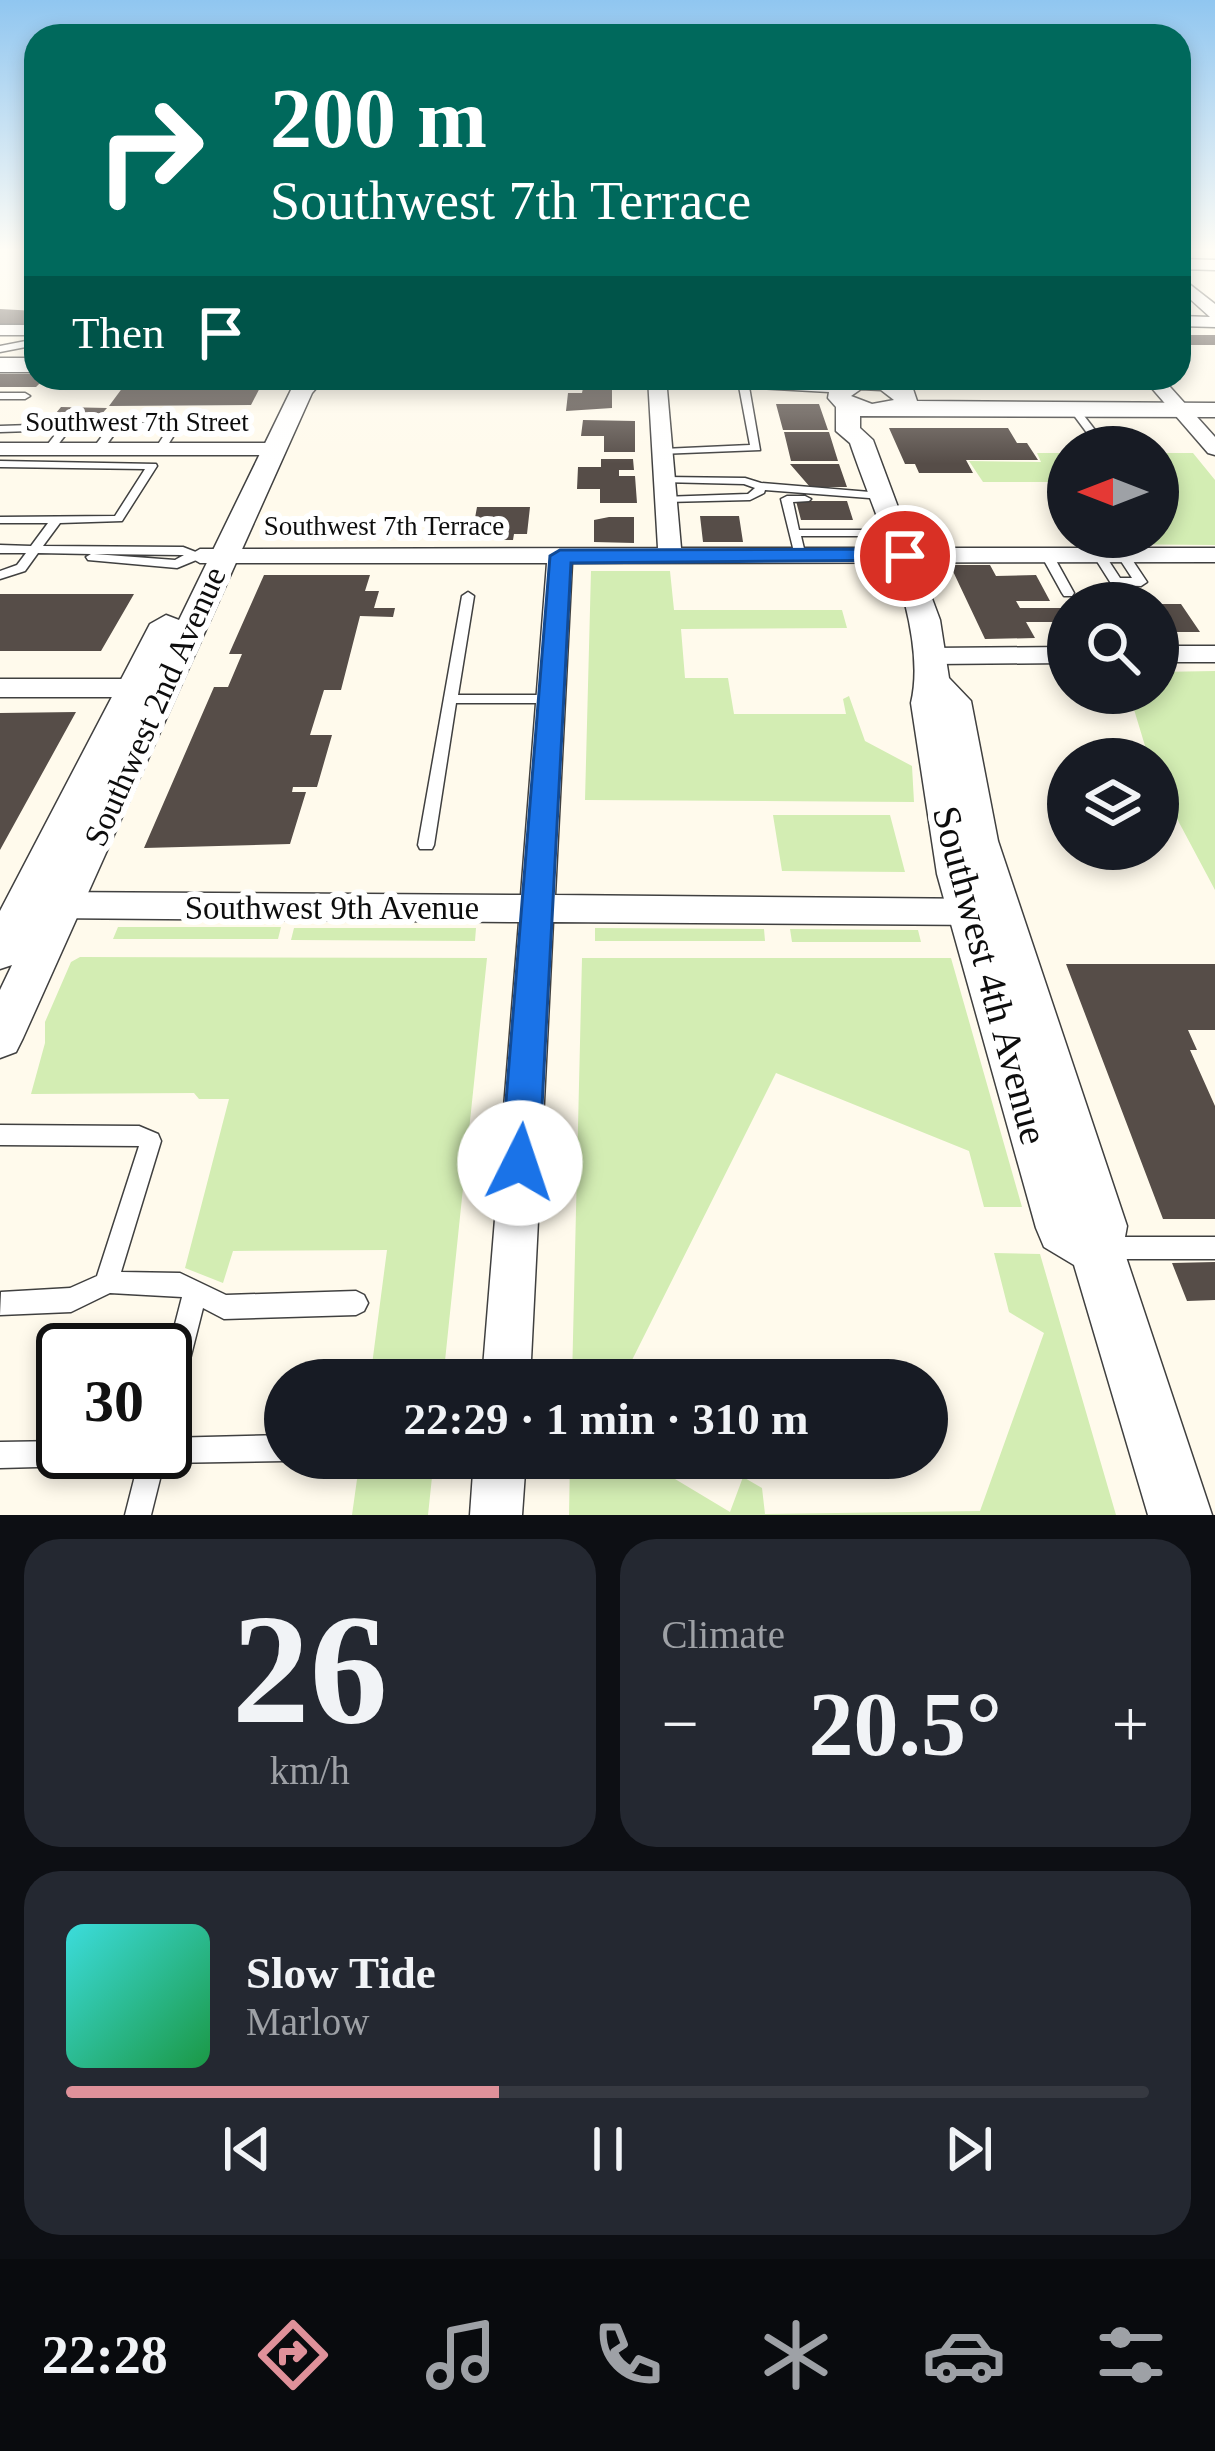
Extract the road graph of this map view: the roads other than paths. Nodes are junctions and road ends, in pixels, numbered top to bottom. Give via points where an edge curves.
1 (282, 390) edge
2 (302, 390) edge
3 (658, 390) edge
4 (744, 390) edge
5 (849, 390) edge
6 (857, 390) edge
7 (857, 390) edge
8 (1163, 390) edge
9 (0, 396) edge
10 (25, 396) dead end
11 (894, 404) junction
12 (1075, 410) junction
13 (1181, 410) junction
14 (1215, 410) edge
15 (69, 424) dead end
16 (176, 426) junction
17 (233, 426) dead end
18 (1087, 426) edge
19 (31, 428) dead end
20 (0, 429) edge
21 (861, 440) junction
22 (0, 449) edge
23 (49, 449) junction
24 (98, 449) junction
25 (160, 449) junction
26 (264, 449) junction
27 (1215, 449) edge
28 (663, 452) junction
29 (0, 464) edge
30 (665, 489) junction
31 (849, 496) junction
32 (882, 496) junction
33 (0, 520) edge
34 (56, 520) junction
35 (900, 544) junction
36 (797, 545) junction
37 (0, 549) edge
38 (36, 549) junction
39 (1047, 555) edge
40 (1179, 555) edge
41 (1215, 555) edge
42 (204, 556) junction
43 (560, 556) junction
44 (670, 556) junction
45 (0, 575) edge
46 (468, 596) dead end
47 (1047, 651) edge
48 (1179, 654) edge
49 (1215, 654) edge
50 (932, 668) junction
51 (0, 688) edge
52 (148, 688) junction
53 (450, 699) junction
54 (551, 699) junction
55 (426, 845) dead end
56 (25, 904) junction
57 (64, 905) junction
58 (538, 908) junction
59 (982, 912) junction
60 (0, 952) edge
61 (0, 1038) edge
62 (0, 1136) edge
63 (1096, 1248) junction
64 (1215, 1248) edge
65 (110, 1282) junction
66 (195, 1292) junction
67 (356, 1303) dead end
68 (1, 1304) edge
69 (187, 1323) edge
70 (507, 1359) edge
71 (264, 1449) edge
72 (192, 1450) edge
73 (36, 1454) edge
74 (0, 1455) edge
75 (147, 1479) edge
76 (499, 1479) edge
77 (137, 1515) edge
78 (496, 1515) edge
79 (1180, 1515) edge

1 - 26 street, Southwest 2nd Avenue
2 - 26 street, Southwest 2nd Avenue
3 - 28 street
4 - 28 lane via 753,450
5 - 21 street, Southwest 4th Avenue via 848,431
6 - 11 street
7 - 11 street
8 - 13 street
9 - 10 lane
11 - 12 street
11 - 21 street via 865,422
12 - 13 street
12 - 18 lane
13 - 14 street
13 - 27 street
15 - 23 lane
16 - 17 lane
16 - 24 lane via 115,426
16 - 25 lane
19 - 20 lane
21 - 32 street, Southwest 4th Avenue
22 - 23 street, Southwest 7th Street
23 - 24 street, Southwest 7th Street
24 - 25 street, Southwest 7th Street
25 - 26 street, Southwest 7th Street
26 - 42 street, Southwest 2nd Avenue
28 - 30 street
29 - 34 lane via 152,466 118,519
30 - 31 lane via 746,481
30 - 44 street
31 - 32 lane
31 - 36 lane via 787,499
32 - 35 street, Southwest 4th Avenue
33 - 34 lane
34 - 38 lane
35 - 36 street, Southwest 7th Terrace
35 - 39 street, Southwest 7th Terrace
35 - 50 street, Southwest 4th Avenue
36 - 44 street, Southwest 7th Terrace
37 - 38 lane
38 - 42 lane via 177,564
38 - 45 lane via 21,568
40 - 41 street, Southwest 7th Terrace
42 - 43 street, Southwest 7th Terrace
42 - 52 street, Southwest 2nd Avenue
43 - 44 street, Southwest 7th Terrace
43 - 54 street
46 - 53 lane
47 - 50 street
48 - 49 street
50 - 59 street, Southwest 4th Avenue via 935,760
51 - 52 street
52 - 56 street, Southwest 2nd Avenue
52 - 57 street, Southwest 2nd Avenue
53 - 54 lane
53 - 55 lane
54 - 58 street
56 - 57 street, Southwest 9th Avenue
56 - 60 street, Southwest 2nd Avenue
57 - 58 street, Southwest 9th Avenue
57 - 61 street, Southwest 2nd Avenue
58 - 59 street, Southwest 9th Avenue
58 - 70 street
59 - 63 street, Southwest 4th Avenue via 1100,1226
62 - 65 lane via 151,1141
63 - 64 lane
63 - 79 street, Southwest 4th Avenue
65 - 66 lane via 180,1284
65 - 68 lane via 70,1300
66 - 67 lane via 224,1306
66 - 69 lane
71 - 72 lane
73 - 74 lane
75 - 77 lane
76 - 78 street

